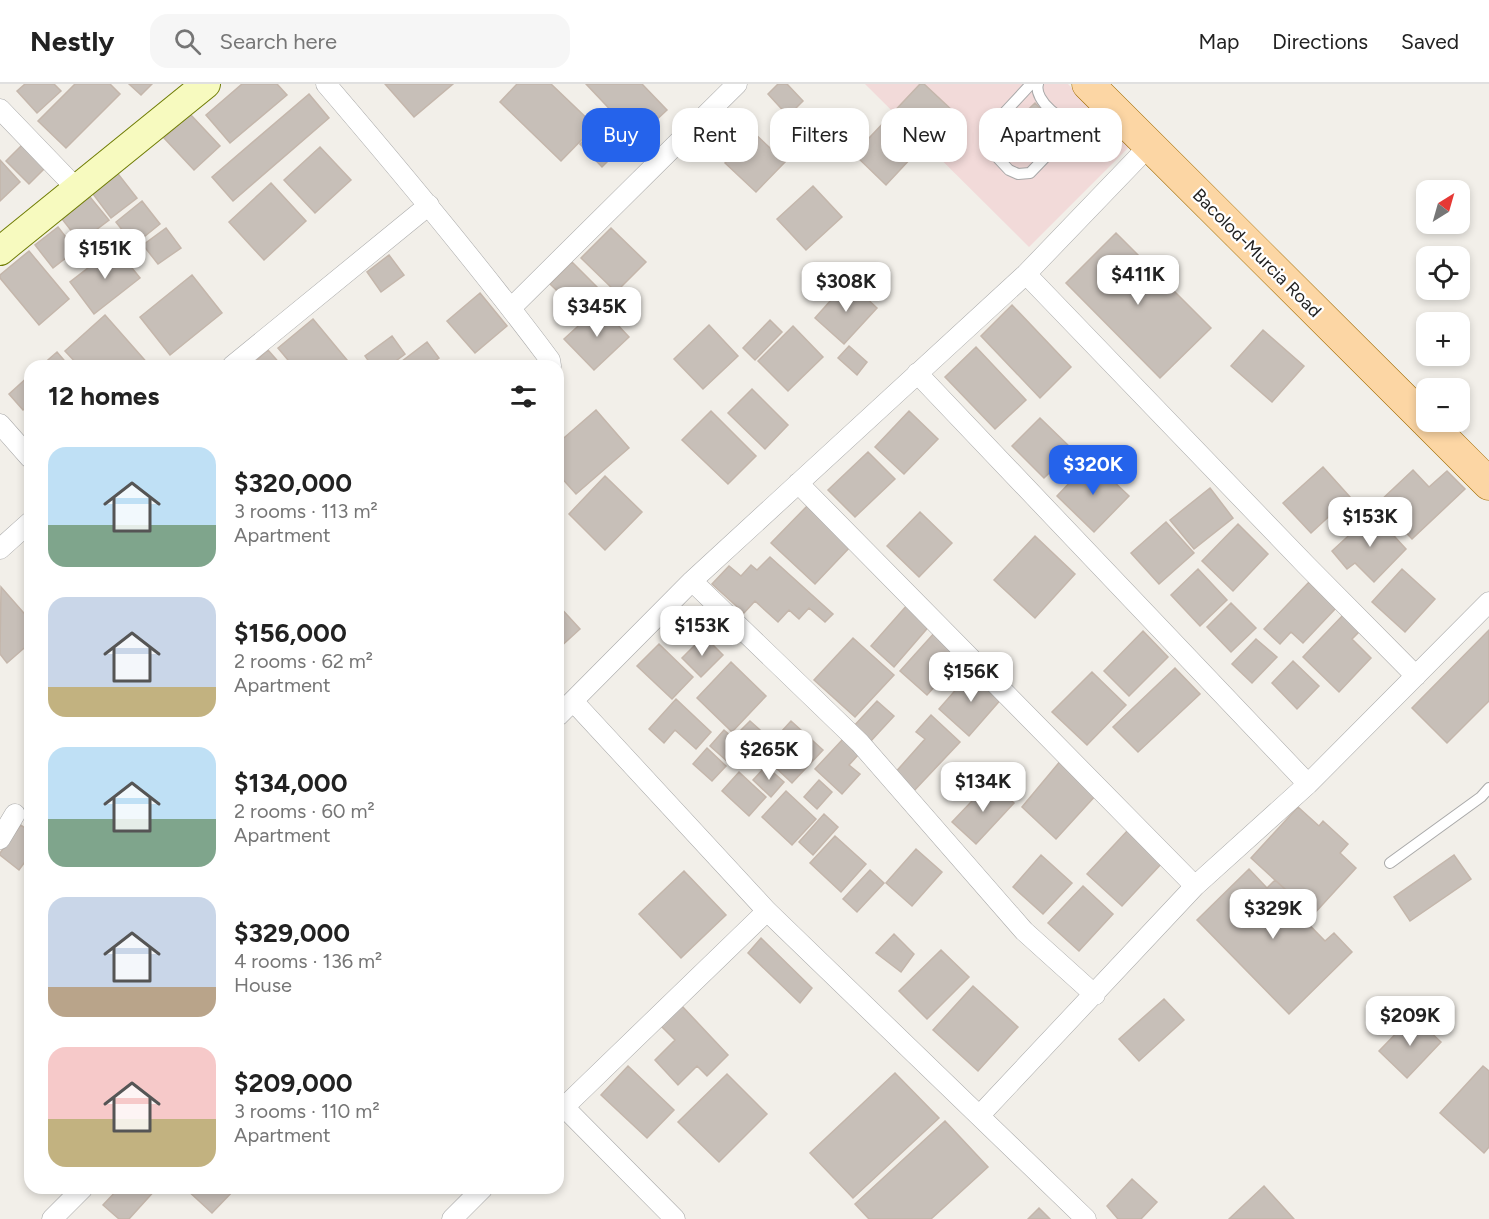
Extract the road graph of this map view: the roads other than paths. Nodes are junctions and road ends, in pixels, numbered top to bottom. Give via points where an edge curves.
1 (206, 84) edge
2 (326, 84) edge
3 (737, 84) edge
4 (1031, 84) edge
5 (1038, 84) edge
6 (1097, 93) edge
7 (1009, 108) edge
8 (1050, 108) edge
9 (1093, 108) edge
10 (0, 110) edge
11 (1150, 146) junction
12 (1001, 162) edge
13 (1040, 162) edge
14 (76, 188) junction
15 (429, 205) junction
16 (0, 250) edge
17 (1026, 274) junction
18 (511, 308) junction
19 (239, 360) edge
20 (550, 360) edge
21 (917, 374) junction
22 (1416, 410) edge
23 (0, 424) edge
24 (1438, 432) edge
25 (24, 451) edge
26 (798, 483) junction
27 (1489, 484) edge
28 (24, 527) edge
29 (0, 549) edge
30 (692, 580) junction
31 (1489, 602) edge
32 (1416, 676) junction
33 (573, 701) junction
34 (564, 710) edge
35 (1308, 784) junction
36 (1489, 788) edge
37 (15, 814) dead end
38 (0, 838) edge
39 (1390, 864) dead end
40 (1195, 886) junction
41 (767, 911) junction
42 (1095, 995) junction
43 (564, 1107) edge
44 (564, 1113) edge
45 (980, 1115) junction
46 (77, 1194) edge
47 (477, 1194) edge
48 (52, 1219) edge
49 (452, 1219) edge
50 (675, 1219) edge
51 (1086, 1219) edge

1 - 14 street
2 - 15 street
3 - 18 street
4 - 7 lane
5 - 8 lane via 1041,100
6 - 9 lane
6 - 11 main road, Bacolod-Murcia Road
10 - 14 street
11 - 17 street
11 - 22 main road, Bacolod-Murcia Road
12 - 13 lane via 1018,174 1030,172
14 - 16 street
15 - 18 street
15 - 19 street
17 - 21 street
17 - 32 street
18 - 20 street
21 - 26 street
21 - 35 street
23 - 25 street
24 - 27 main road, Bacolod-Murcia Road
26 - 30 street
26 - 40 street
28 - 29 street
30 - 33 street
30 - 42 street via 860,743 1024,931
31 - 32 street
32 - 35 street
33 - 34 street
33 - 41 street
35 - 40 street
36 - 39 lane
37 - 38 street
40 - 42 street
41 - 43 street
41 - 45 street
42 - 45 street
44 - 50 street
45 - 51 street
46 - 48 street
47 - 49 street

